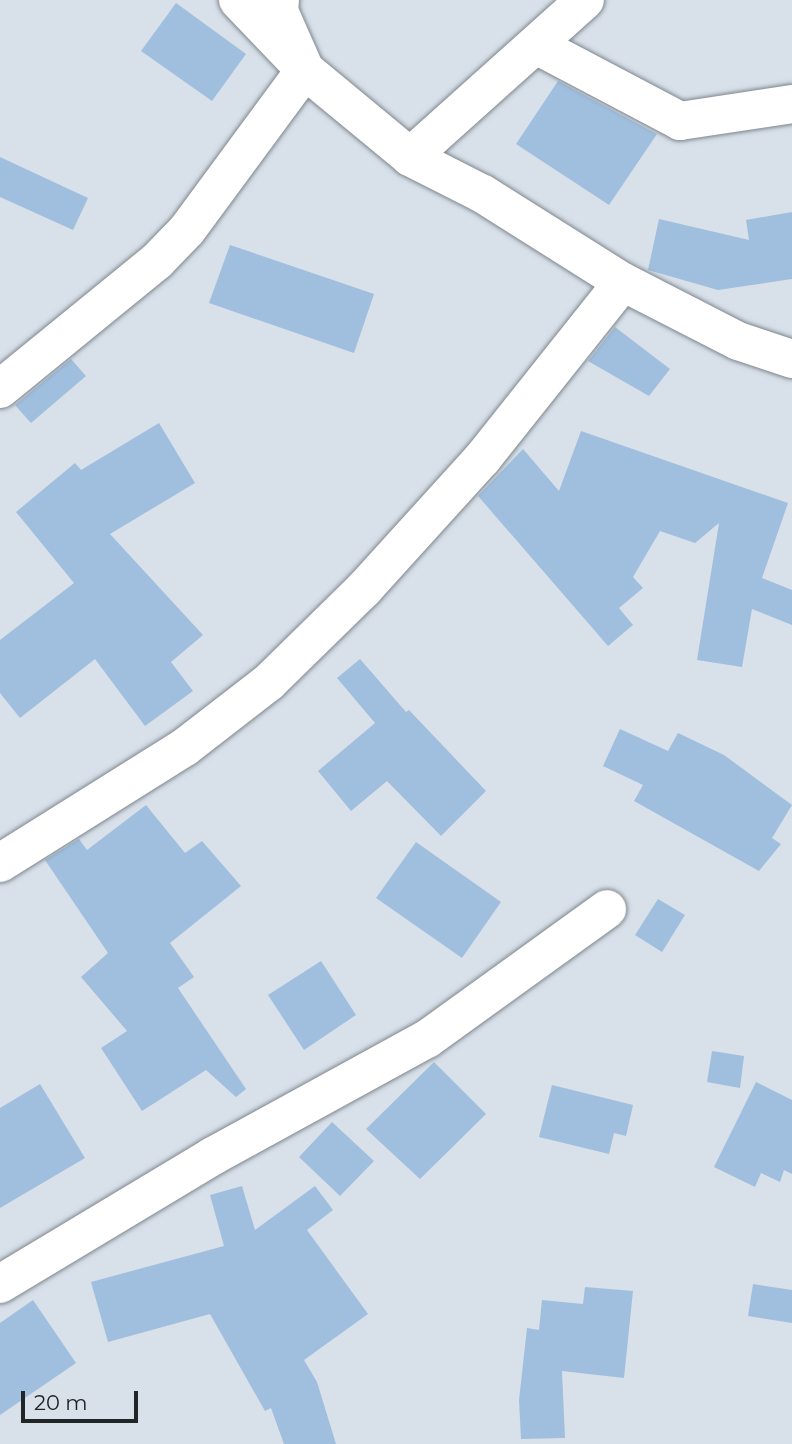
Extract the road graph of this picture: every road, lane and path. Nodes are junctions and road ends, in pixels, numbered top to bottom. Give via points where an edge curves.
1 (238, 0) edge
2 (280, 0) edge
3 (585, 0) edge
4 (536, 45) junction
5 (305, 70) junction
6 (792, 104) edge
7 (410, 158) junction
8 (623, 282) junction
9 (792, 359) edge
10 (0, 389) edge
11 (0, 863) edge
12 (607, 909) dead end
13 (0, 1284) edge

1 - 5 street
2 - 5 street via 279,10
3 - 4 street
4 - 6 street via 680,121
4 - 7 street
5 - 7 street
5 - 10 street via 172,245 31,368
7 - 8 street via 483,194
8 - 9 street via 738,341
8 - 11 street via 482,459 365,589 269,682 186,747
12 - 13 street via 428,1038 213,1156

